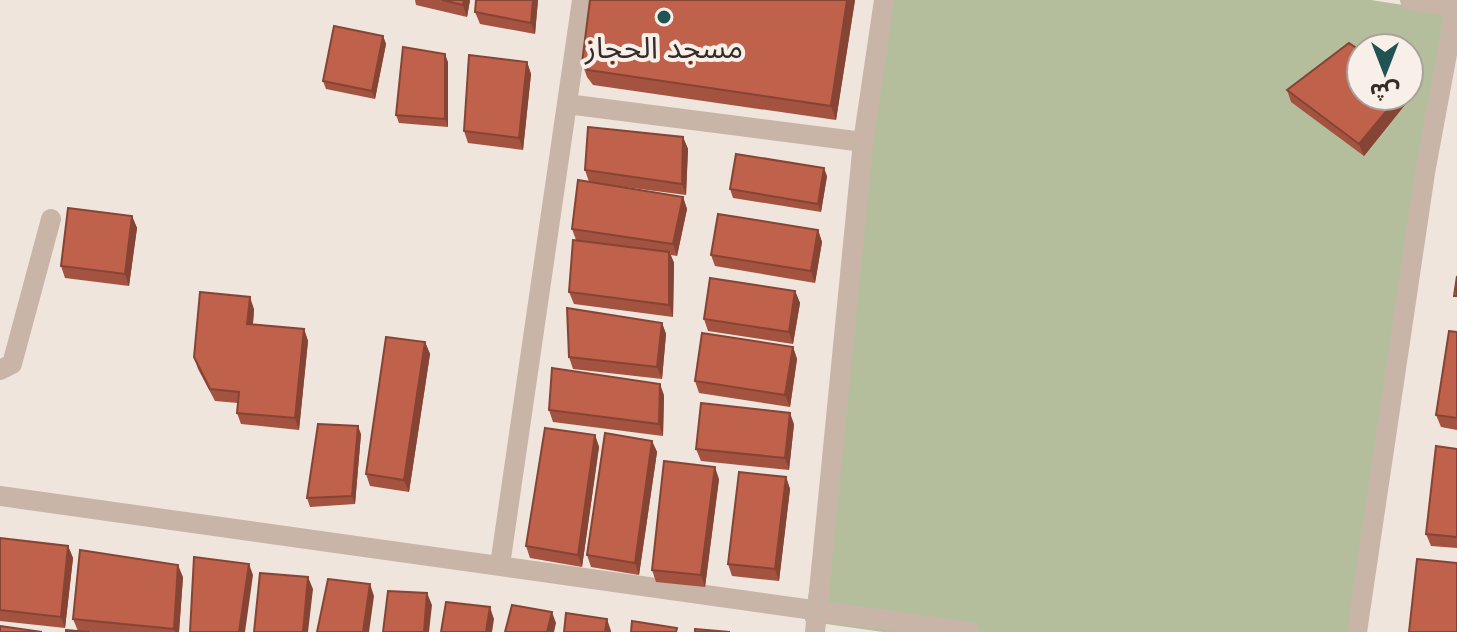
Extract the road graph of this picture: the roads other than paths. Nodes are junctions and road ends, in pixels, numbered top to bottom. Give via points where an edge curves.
1 (582, 0) edge
2 (884, 0) edge
3 (1410, 0) edge
4 (1456, 4) edge
5 (567, 104) junction
6 (863, 142) junction
7 (51, 219) dead end
8 (0, 370) edge
9 (0, 496) edge
10 (500, 565) junction
11 (818, 611) junction
12 (815, 632) edge
13 (970, 632) edge
14 (1357, 632) edge

1 - 5 street
2 - 6 street
3 - 4 street
4 - 14 street via 1425,173
5 - 6 street
5 - 10 street
6 - 11 street
7 - 8 street via 12,364
9 - 10 street
10 - 11 street
11 - 12 street
11 - 13 street

